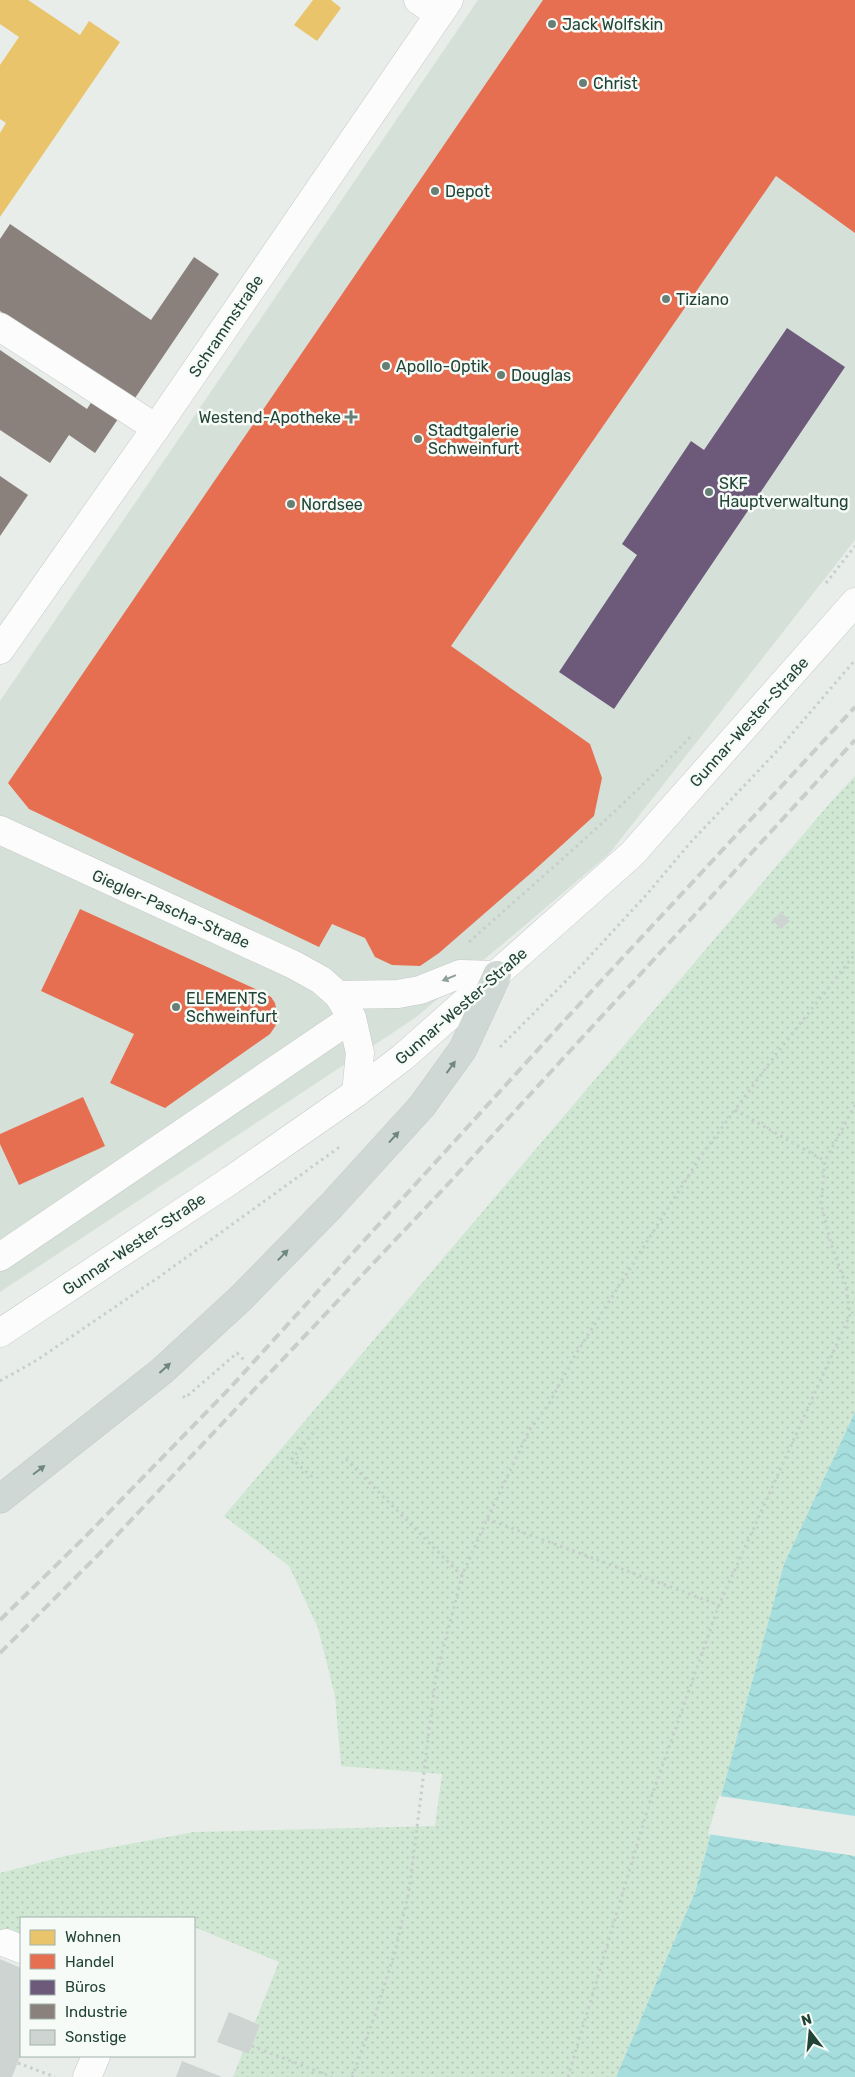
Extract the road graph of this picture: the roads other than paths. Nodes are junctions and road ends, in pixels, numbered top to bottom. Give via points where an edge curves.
1 (435, 5) edge
2 (0, 327) edge
3 (156, 428) junction
4 (855, 602) edge
5 (0, 650) edge
6 (0, 830) edge
7 (497, 975) junction
8 (338, 995) junction
9 (352, 1018) junction
10 (356, 1093) junction
11 (0, 1257) edge
12 (0, 1333) edge
13 (0, 1499) edge
14 (96, 2057) edge
15 (87, 2077) edge

1 - 3 street, Schrammstraße
2 - 3 street
3 - 5 street, Schrammstraße
4 - 7 street, Gunnar-Wester-Straße via 632,854
6 - 8 street, Giegler-Pascha-Straße via 294,965 321,980
7 -> 8 street via 460,974 420,990 398,994
7 - 10 street, Gunnar-Wester-Straße via 403,1057
13 -> 7 main road via 162,1372 241,1298 330,1206 422,1106 463,1050
8 - 9 street, Giegler-Pascha-Straße
9 - 10 street, Giegler-Pascha-Straße via 360,1053
9 - 11 street
10 - 12 street, Gunnar-Wester-Straße
14 - 15 street

